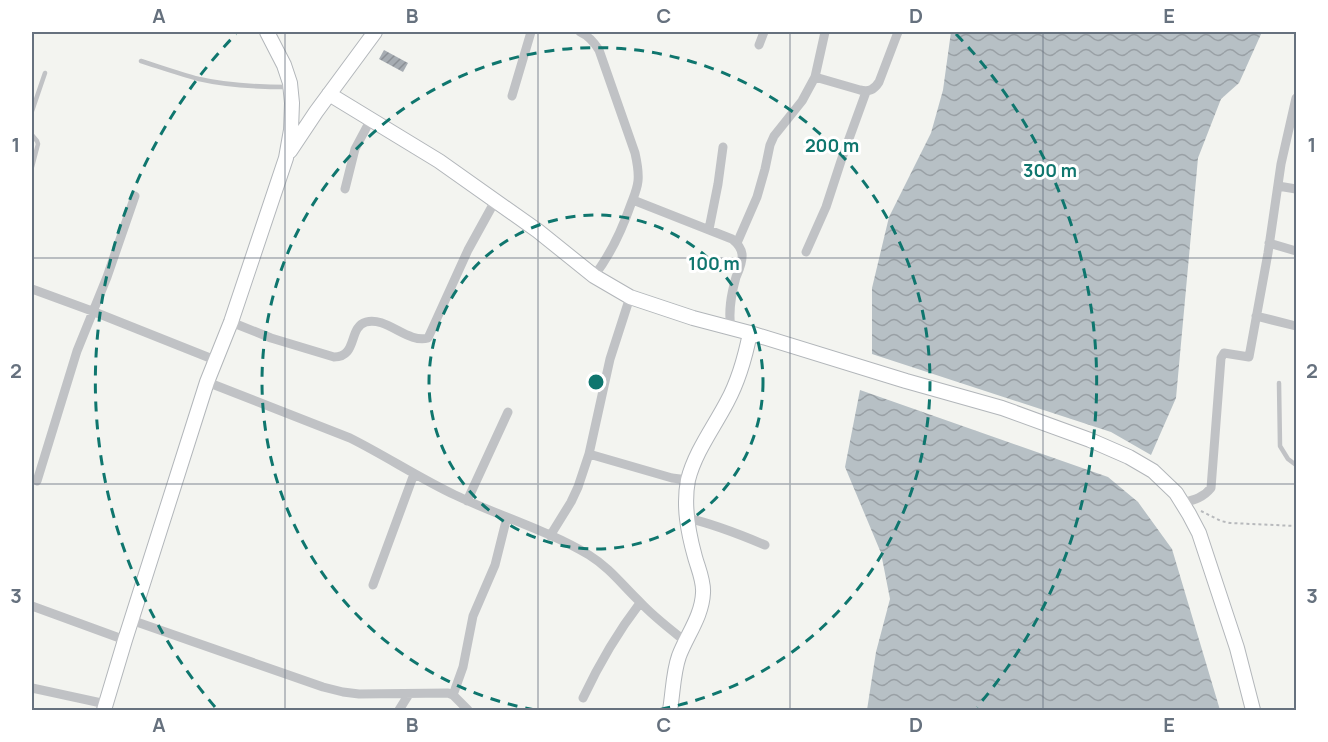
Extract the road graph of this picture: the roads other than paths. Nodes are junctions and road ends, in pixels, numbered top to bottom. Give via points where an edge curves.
1 (267, 32) edge
2 (375, 32) edge
3 (531, 32) edge
4 (580, 32) edge
5 (764, 32) edge
6 (825, 32) edge
7 (898, 32) edge
8 (759, 45) dead end
9 (141, 61) dead end
10 (45, 73) dead end
11 (815, 76) junction
12 (290, 87) junction
13 (866, 92) junction
14 (329, 94) junction
15 (512, 96) dead end
16 (1296, 98) edge
17 (32, 111) edge
18 (371, 119) junction
19 (1293, 131) edge
20 (32, 135) edge
21 (723, 147) dead end
22 (286, 158) junction
23 (32, 167) edge
24 (1278, 186) junction
25 (345, 189) dead end
26 (1296, 189) edge
27 (135, 196) dead end
28 (633, 200) junction
29 (495, 201) junction
30 (709, 230) junction
31 (737, 243) junction
32 (1269, 243) junction
33 (1296, 251) edge
34 (806, 252) dead end
35 (594, 276) junction
36 (32, 289) edge
37 (630, 297) junction
38 (92, 311) junction
39 (1256, 316) junction
40 (231, 322) junction
41 (1296, 326) edge
42 (731, 329) junction
43 (750, 333) junction
44 (215, 360) junction
45 (207, 382) junction
46 (1279, 383) dead end
47 (508, 412) dead end
48 (589, 454) junction
49 (1296, 465) edge
50 (414, 474) junction
51 (688, 480) junction
52 (37, 481) dead end
53 (467, 501) junction
54 (1182, 503) junction
55 (507, 517) junction
56 (687, 518) junction
57 (550, 536) junction
58 (765, 545) dead end
59 (373, 585) dead end
60 (640, 603) junction
61 (32, 606) edge
62 (131, 620) junction
63 (125, 640) junction
64 (685, 641) junction
65 (32, 688) edge
66 (409, 694) junction
67 (453, 695) junction
68 (584, 698) dead end
69 (105, 708) edge
70 (399, 711) edge
71 (468, 711) edge
72 (670, 711) edge
73 (1253, 711) edge

1 - 12 street
2 - 14 street
3 - 15 street
4 - 28 street via 594,41 599,50 635,153 638,180
5 - 8 street
6 - 11 street
7 - 13 street via 879,82
9 - 12 lane via 199,79 239,86
10 - 17 lane
11 - 13 street
11 - 31 street via 802,101 774,136 757,197
12 - 22 street via 291,130
13 - 34 street
14 - 18 street
14 - 22 street
16 - 19 street
18 - 25 street via 355,148
18 - 29 street
19 - 24 street
20 - 23 lane via 38,144
21 - 30 street
22 - 40 street
24 - 26 street
24 - 32 street
27 - 38 street
28 - 30 street
28 - 35 street via 615,245
29 - 35 street
29 - 40 street via 428,338 416,338 378,322 364,322 345,354 334,357
30 - 31 street
31 - 42 street via 742,258 730,305
32 - 33 street
32 - 39 street
35 - 37 street
36 - 38 street
37 - 42 street
37 - 48 street via 610,359
38 - 44 street
38 - 52 street
39 - 41 street
39 - 54 street via 1249,357 1224,353 1221,358 1210,488 1199,498
40 - 44 street
42 - 43 street
43 - 51 street via 739,376
43 - 54 street via 1002,408 1090,440 1153,471
44 - 45 street
45 - 50 street via 350,438
45 - 62 street
46 - 49 lane via 1280,446
47 - 53 street
48 - 51 street
48 - 57 street via 575,495
50 - 53 street
50 - 59 street
51 - 56 street
53 - 55 street
54 - 73 street via 1207,553
55 - 57 street
55 - 67 street via 495,565 473,616 463,668
56 - 58 street
56 - 64 street via 703,590 702,604
57 - 60 street via 603,565
60 - 64 street
60 - 68 street via 610,645
61 - 63 street
62 - 63 street
62 - 66 street via 343,692
63 - 69 street
64 - 72 street
65 - 69 street
66 - 67 street
66 - 70 street
67 - 71 street

